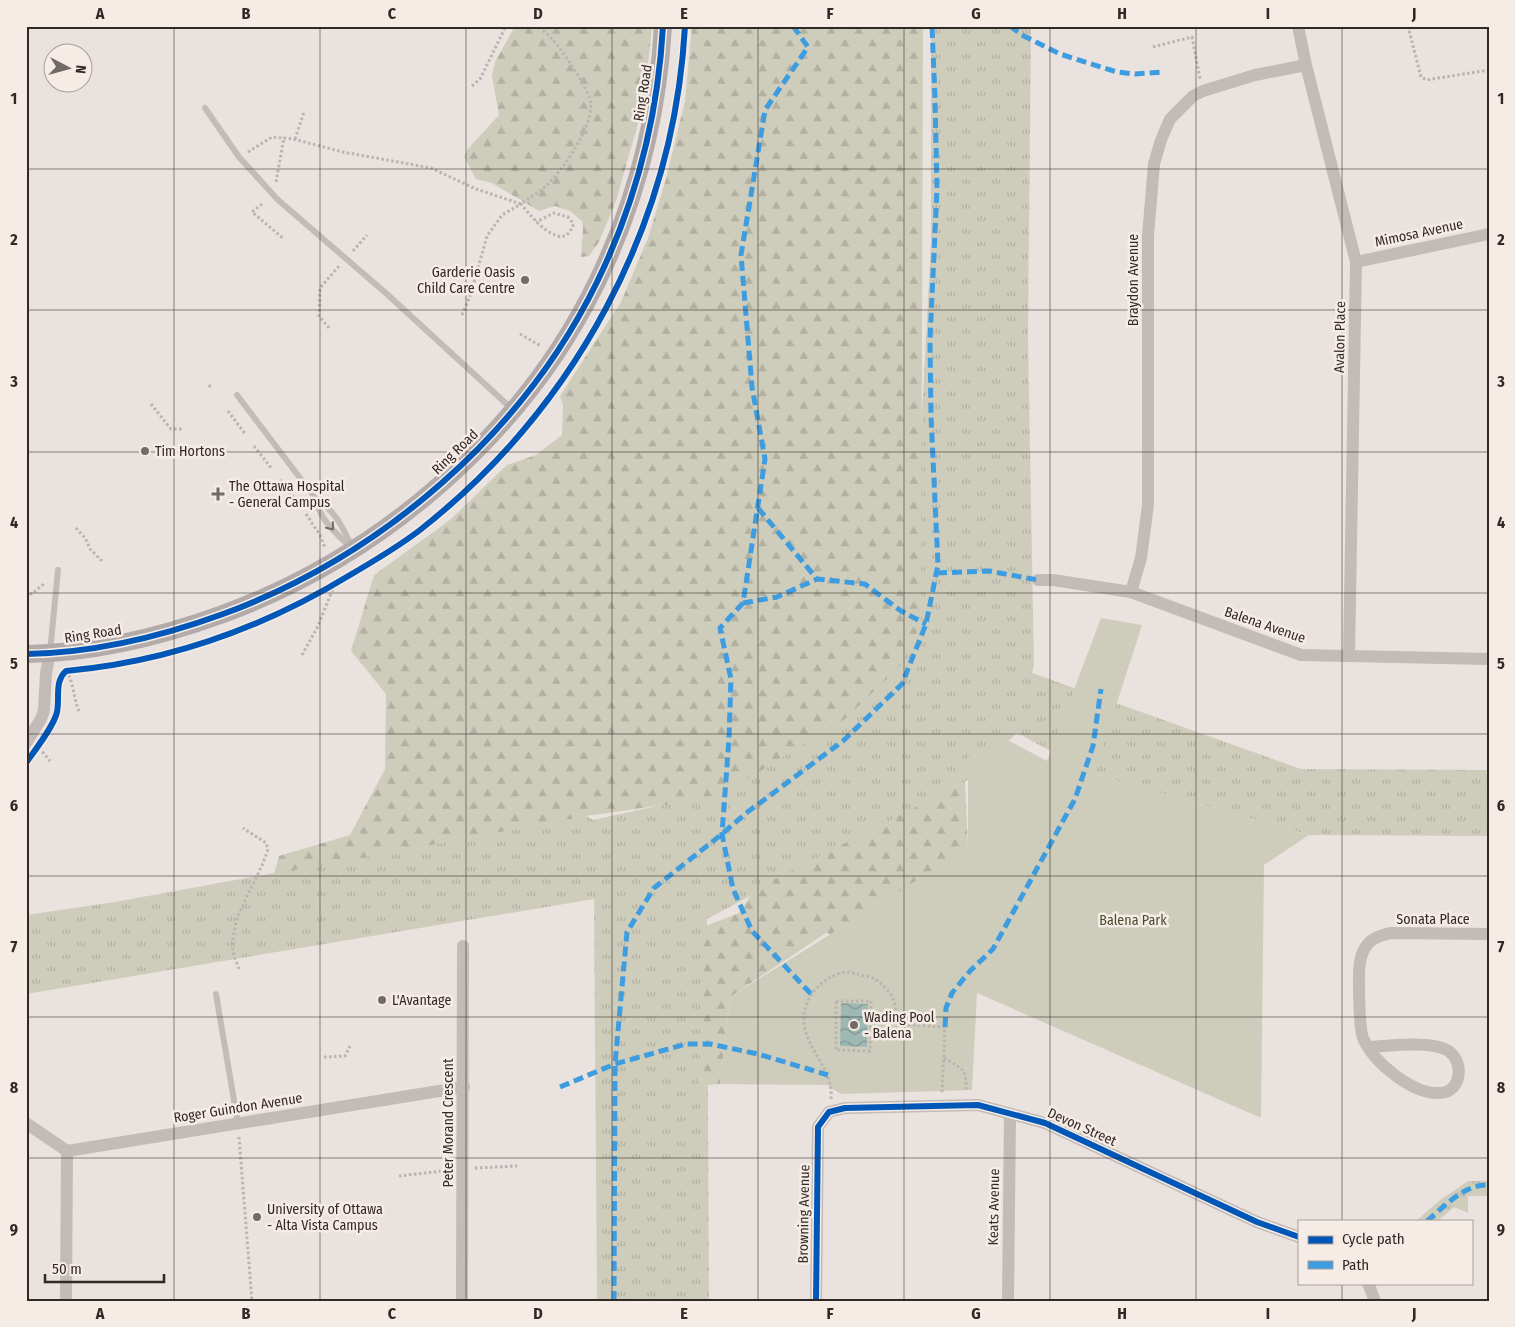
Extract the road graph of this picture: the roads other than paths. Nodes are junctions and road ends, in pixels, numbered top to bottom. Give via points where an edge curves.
1 (663, 26) edge
2 (1298, 26) edge
3 (1306, 65) junction
4 (205, 108) dead end
5 (1489, 234) edge
6 (1356, 262) junction
7 (238, 395) dead end
8 (512, 410) junction
9 (316, 499) junction
10 (354, 550) junction
11 (58, 570) dead end
12 (1038, 580) dead end
13 (1131, 592) junction
14 (50, 653) junction
15 (26, 654) edge
16 (1349, 656) junction
17 (1489, 659) edge
18 (32, 747) edge
19 (1489, 934) edge
20 (463, 946) dead end
21 (216, 994) dead end
22 (1369, 1047) junction
23 (464, 1087) junction
24 (1010, 1114) junction
25 (26, 1123) edge
26 (238, 1124) junction
27 (818, 1127) joint
28 (67, 1151) junction
29 (1298, 1237) edge
30 (1368, 1284) edge
31 (66, 1301) edge
32 (462, 1301) edge
33 (816, 1301) edge
34 (1008, 1301) edge
35 (1375, 1301) edge

1 - 8 street, Ring Road via 652,122 619,231 578,317
2 - 3 street, Avalon Place
3 - 6 street, Avalon Place
3 - 13 street, Braydon Avenue via 1255,75 1193,96 1170,119 1154,164 1148,236 1148,505 1141,558
4 - 8 lane via 239,157 277,199 388,295
5 - 6 street, Mimosa Avenue
6 - 16 street, Avalon Place
7 - 9 lane
8 - 10 street, Ring Road via 485,441 416,506
9 - 10 lane via 328,506
9 -> 10 lane via 318,510 332,530
10 - 14 street, Ring Road via 266,597 198,623 144,638
11 - 14 lane
12 - 13 street, Balena Avenue
13 - 16 street, Balena Avenue via 1301,655
14 - 15 street, Ring Road
14 - 18 street via 46,700
16 - 17 street, Balena Avenue
19 - 22 street, Sonata Place via 1390,933 1374,937 1363,951 1360,963 1361,1028
20 - 23 street, Peter Morand Crescent
21 - 26 lane
22 - 22 street, Sonata Place via 1426,1045 1444,1049 1457,1059 1458,1077 1446,1093 1424,1091 1394,1075
23 - 26 street, Roger Guindon Avenue
23 - 32 street, Peter Morand Crescent
24 - 27 street, Devon Street via 978,1105 845,1108 829,1112
24 - 29 street, Devon Street via 1045,1123 1257,1222
24 - 34 street, Keats Avenue
25 - 28 street
26 - 28 street, Roger Guindon Avenue
27 - 33 street, Browning Avenue
28 - 31 street
30 - 35 street

